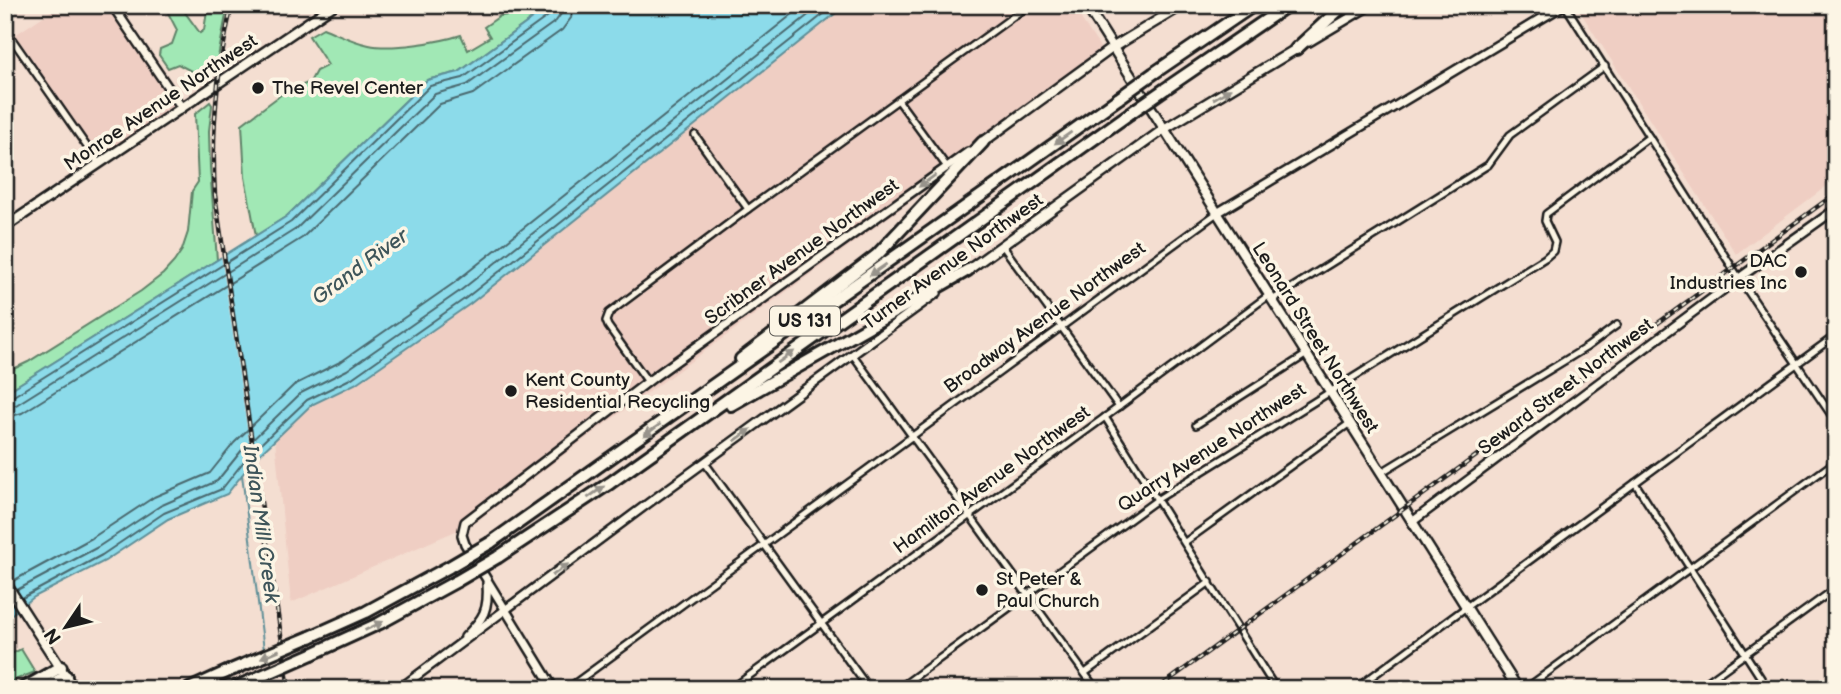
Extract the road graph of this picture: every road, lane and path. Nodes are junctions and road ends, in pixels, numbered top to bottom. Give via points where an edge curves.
1 (112, 5) edge
2 (334, 5) edge
3 (1029, 5) edge
4 (1086, 5) edge
5 (1183, 5) edge
6 (1254, 5) edge
7 (1288, 5) edge
8 (1344, 5) edge
9 (1371, 5) edge
10 (1564, 5) edge
11 (1830, 5) edge
12 (1836, 14) edge
13 (5, 29) edge
14 (1112, 48) junction
15 (1296, 49) junction
16 (1605, 66) junction
17 (898, 100) junction
18 (182, 108) junction
19 (1164, 129) junction
20 (695, 135) dead end
21 (1649, 137) junction
22 (983, 142) junction
23 (99, 164) junction
24 (947, 167) junction
25 (748, 209) junction
26 (1836, 209) edge
27 (5, 210) edge
28 (1217, 213) junction
29 (9, 225) edge
30 (1002, 245) junction
31 (968, 270) junction
32 (1740, 278) junction
33 (1270, 297) junction
34 (1061, 325) junction
35 (1617, 325) dead end
36 (1836, 335) edge
37 (1307, 354) junction
38 (853, 355) junction
39 (1798, 363) junction
40 (648, 382) junction
41 (713, 387) junction
42 (1330, 390) junction
43 (1119, 407) junction
44 (1105, 417) junction
45 (1836, 422) edge
46 (1350, 423) junction
47 (1196, 425) dead end
48 (912, 435) junction
49 (671, 439) junction
50 (1836, 461) edge
51 (705, 463) junction
52 (1381, 472) junction
53 (1635, 483) junction
54 (1158, 499) junction
55 (970, 515) junction
56 (1412, 522) junction
57 (1185, 542) junction
58 (763, 544) junction
59 (1691, 567) junction
60 (487, 581) junction
61 (5, 582) edge
62 (1210, 582) junction
63 (1836, 588) edge
64 (1027, 594) junction
65 (1467, 608) junction
66 (505, 610) junction
67 (821, 624) junction
68 (447, 654) junction
69 (1745, 654) junction
70 (64, 672) junction
71 (1085, 673) junction
72 (233, 688) edge
73 (22, 689) edge
74 (42, 689) edge
75 (74, 689) edge
76 (189, 689) edge
77 (399, 689) edge
78 (554, 689) edge
79 (567, 689) edge
80 (731, 689) edge
81 (869, 689) edge
82 (898, 689) edge
83 (1096, 689) edge
84 (1276, 689) edge
85 (1355, 689) edge
86 (1518, 689) edge
87 (1525, 689) edge
88 (1697, 689) edge
89 (1768, 689) edge

1 - 18 street
2 - 18 main road, Monroe Avenue Northwest
3 - 17 street
4 - 14 main road, Leonard Street Northwest
5 - 14 main road, Scribner Avenue Northwest
6 -> 41 highway, US 131, bridge
49 -> 7 highway, US 131, bridge
8 - 15 highway
9 - 15 street, Turner Avenue Northwest
10 - 16 street
10 - 28 street, Broadway Avenue Northwest
11 - 12 street
13 - 23 street
14 - 19 main road, Leonard Street Northwest
14 - 22 main road, Scribner Avenue Northwest
19 -> 15 main road, Turner Avenue Northwest
16 - 21 street
16 - 33 street, Hamilton Avenue Northwest via 1510,135 1488,164
17 - 24 street
17 - 25 street
18 - 23 main road, Monroe Avenue Northwest
19 - 28 main road, Leonard Street Northwest
19 - 30 main road, Turner Avenue Northwest
20 - 25 street
21 - 32 street
21 - 42 street, Quarry Avenue Northwest via 1546,214 1555,242 1545,258
22 - 24 street, Scribner Avenue Northwest
22 - 41 highway via 877,255 747,354
23 - 29 main road, Monroe Avenue Northwest
24 -> 40 street, Scribner Avenue Northwest
25 - 40 street via 609,313 606,321
26 - 32 street, Seward Street Northwest
27 - 29 street
28 - 33 main road, Leonard Street Northwest
28 - 34 street, Broadway Avenue Northwest
30 - 31 main road, Turner Avenue Northwest
30 - 34 street
31 - 38 street, Turner Avenue Northwest
31 - 49 highway
32 - 39 street
32 - 56 street, Seward Street Northwest
33 - 37 main road, Leonard Street Northwest
33 - 43 street, Hamilton Avenue Northwest
34 - 43 street
34 - 48 street, Broadway Avenue Northwest
35 - 52 street
36 - 39 street
37 - 42 main road, Leonard Street Northwest
37 - 47 street
38 - 48 street
51 -> 38 street, Turner Avenue Northwest
39 - 45 street
39 - 53 street
40 - 60 street, Scribner Avenue Northwest via 470,517 463,528 465,544
41 -> 76 highway, US 131, bridge via 449,567 366,612
42 - 46 main road, Leonard Street Northwest
42 - 54 street, Quarry Avenue Northwest
43 - 44 street, Hamilton Avenue Northwest
44 - 54 street
44 - 55 street, Hamilton Avenue Northwest
46 - 52 main road, Leonard Street Northwest
46 - 57 street
48 - 55 street
48 - 58 street, Broadway Avenue Northwest
72 -> 49 highway, US 131, bridge via 380,623 457,582
50 - 59 street
51 - 58 street
66 -> 51 street, Turner Avenue Northwest
52 - 56 main road, Leonard Street Northwest
53 - 59 street
53 - 65 street
54 - 57 street
54 - 64 street, Quarry Avenue Northwest
55 - 64 street
55 - 67 street, Hamilton Avenue Northwest
56 - 65 main road, Leonard Street Northwest
57 - 62 street
58 - 67 street
58 - 79 street, Broadway Avenue Northwest
59 - 69 street
59 - 87 street
60 - 66 street
60 - 68 street via 484,614
61 - 70 main road
62 - 71 street
62 - 84 street
63 - 69 street
64 - 71 street
64 - 82 street, Quarry Avenue Northwest
65 - 85 street
65 - 86 main road, Leonard Street Northwest
66 - 68 street, Turner Avenue Northwest
66 - 78 street
67 - 80 street, Hamilton Avenue Northwest
67 - 81 street
68 - 77 street, Turner Avenue Northwest
69 - 88 street
69 - 89 street
70 - 73 highway
70 - 74 highway
70 - 75 main road
71 - 83 street

